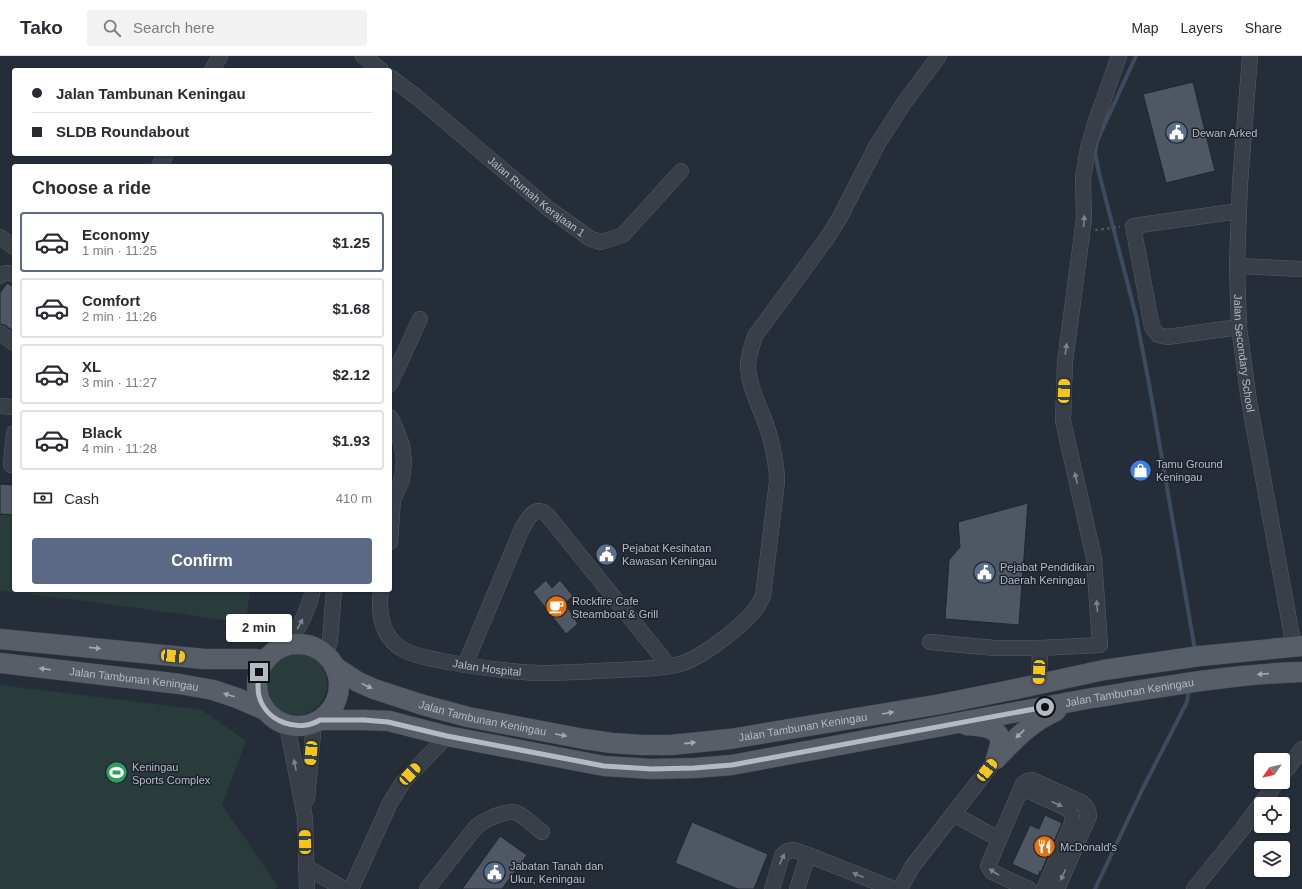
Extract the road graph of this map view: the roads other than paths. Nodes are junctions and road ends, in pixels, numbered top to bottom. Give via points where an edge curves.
1 (220, 56) edge
2 (363, 56) edge
3 (939, 56) edge
4 (1119, 56) edge
5 (1250, 56) edge
6 (213, 68) edge
7 (378, 68) edge
8 (392, 78) edge
9 (681, 171) dead end
10 (1239, 211) junction
11 (0, 238) edge
12 (12, 246) edge
13 (1237, 266) junction
14 (1302, 269) edge
15 (12, 274) edge
16 (0, 276) edge
17 (420, 319) dead end
18 (1239, 327) junction
19 (0, 333) edge
20 (12, 342) edge
21 (392, 380) edge
22 (0, 406) edge
23 (12, 407) edge
24 (392, 421) edge
25 (12, 444) edge
26 (8, 465) edge
27 (392, 504) edge
28 (312, 592) edge
29 (334, 592) edge
30 (381, 592) edge
31 (0, 639) edge
32 (930, 642) dead end
33 (1298, 647) edge
34 (1040, 648) junction
35 (271, 655) junction
36 (330, 660) junction
37 (0, 663) edge
38 (465, 665) junction
39 (669, 666) junction
40 (1302, 672) edge
41 (1038, 684) junction
42 (1092, 698) junction
43 (265, 710) junction
44 (317, 722) junction
45 (287, 725) junction
46 (951, 725) junction
47 (447, 736) junction
48 (1302, 749) edge
49 (996, 759) junction
50 (1290, 765) edge
51 (1022, 788) junction
52 (1271, 789) edge
53 (954, 814) junction
54 (305, 818) junction
55 (542, 832) dead end
56 (999, 839) junction
57 (808, 855) junction
58 (306, 866) junction
59 (307, 889) edge
60 (344, 889) edge
61 (351, 889) edge
62 (427, 889) edge
63 (772, 889) edge
64 (797, 889) edge
65 (894, 889) edge
66 (900, 889) edge
67 (1029, 889) edge
68 (1044, 889) edge
69 (1057, 889) edge
70 (1194, 889) edge

1 - 6 street
2 - 7 street
3 - 39 street, Jalan Hospital via 877,145 827,238 755,336 748,367 750,381 770,437 777,468 763,596 743,622 712,648 682,664
34 -> 4 street via 1100,645 1094,558 1063,421 1064,384 1084,219 1083,178 1088,148
5 - 10 street, Jalan Secondary School
8 - 9 street, Jalan Rumah Kerajaan 1 via 549,209 591,239 602,242 623,235
10 - 13 street, Jalan Secondary School
10 - 18 street via 1133,226 1152,327 1158,335 1167,337
11 - 12 street
13 - 14 street
13 - 18 street, Jalan Secondary School
15 - 16 street via 10,272
17 - 21 street
18 - 33 street, Jalan Secondary School via 1249,401
19 - 20 street
22 - 23 street
24 - 27 street via 402,445 404,462 402,479
25 - 26 street
35 -> 28 street via 300,625
29 - 36 street
30 - 38 street, Jalan Hospital via 381,620 387,634 402,649
31 -> 35 main road via 204,659 252,659
32 - 34 street via 995,648
33 - 41 main road, Jalan Tambunan Keningau via 1200,656 1104,670
34 - 41 street
35 - 36 main road via 288,645 301,644 314,647
35 - 43 main road via 259,672 257,684 259,698
36 -> 41 main road, Jalan Tambunan Keningau via 358,682 374,690 423,705 468,717 584,739 641,745 671,745 730,739 941,704
36 - 44 main road via 339,677 339,690 336,702
43 -> 37 main road, Jalan Tambunan Keningau via 212,690 180,684
38 - 39 street, Jalan Hospital via 543,673
38 - 39 street via 521,531 527,520 539,510 544,512
40 -> 42 main road, Jalan Tambunan Keningau via 1199,681
42 - 46 main road, Jalan Tambunan Keningau
42 -> 49 main road via 1036,721
43 - 45 main road
44 - 45 main road via 300,726
44 - 47 main road, Jalan Tambunan Keningau via 388,722
44 - 54 street
54 -> 45 street
46 - 47 main road, Jalan Tambunan Keningau via 732,765 652,769 604,766
46 - 49 main road via 980,726 997,733 1000,742
47 - 61 street via 403,782 390,803
48 - 50 street
49 - 53 street
51 - 56 street
51 -> 68 street via 1066,808 1073,817
51 -> 69 street via 1025,782 1032,780 1081,802 1086,805 1089,812
52 - 70 street
53 - 56 street
53 - 66 street via 912,867
54 - 58 street
55 - 62 street via 524,817 512,812 484,821 476,826
67 -> 56 street via 989,869 988,863
63 -> 57 street via 782,856 787,851 794,850
57 - 64 street
65 -> 57 street
58 - 59 street
58 - 60 street

